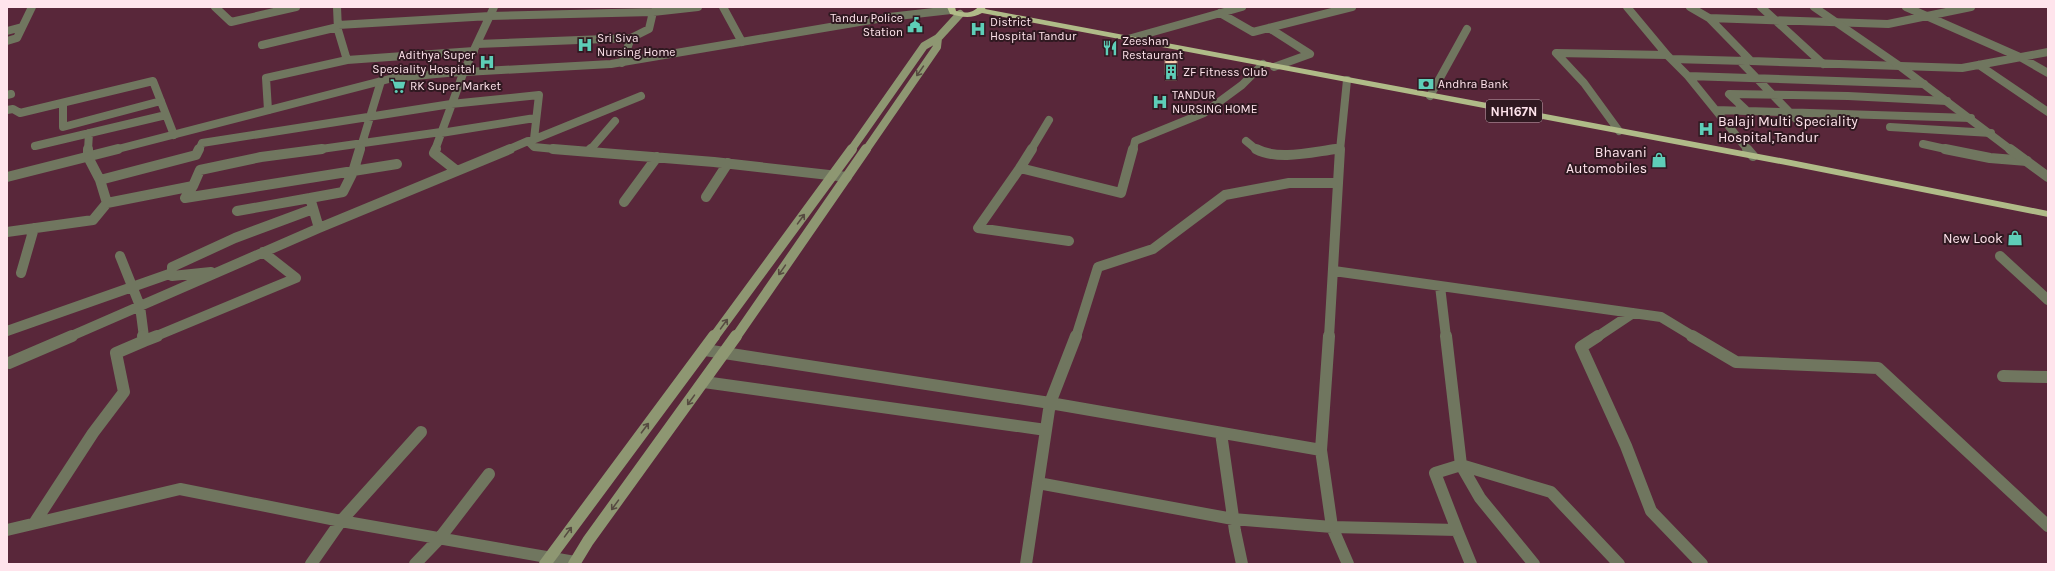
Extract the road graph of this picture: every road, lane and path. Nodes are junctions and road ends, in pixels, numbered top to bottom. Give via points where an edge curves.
1 (32, 7) edge
2 (215, 7) edge
3 (296, 7) edge
4 (337, 7) edge
5 (494, 7) edge
6 (698, 7) edge
7 (723, 7) edge
8 (1242, 7) edge
9 (1352, 7) edge
10 (1627, 7) edge
11 (1690, 7) edge
12 (1761, 7) edge
13 (1814, 7) edge
14 (1906, 7) edge
15 (1971, 7) edge
16 (951, 8) edge
17 (981, 9) edge
18 (653, 12) junction
19 (1220, 13) junction
20 (960, 14) junction
21 (1925, 15) junction
22 (490, 16) junction
23 (1709, 18) junction
24 (1777, 20) junction
25 (1838, 22) junction
26 (338, 26) junction
27 (22, 27) junction
28 (1269, 28) junction
29 (1467, 29) dead end
30 (7, 30) edge
31 (631, 38) junction
32 (938, 38) junction
33 (1128, 39) junction
34 (7, 41) edge
35 (742, 42) junction
36 (262, 46) dead end
37 (475, 48) junction
38 (2048, 52) edge
39 (1670, 57) junction
40 (2022, 58) junction
41 (347, 60) junction
42 (1740, 61) junction
43 (1751, 61) junction
44 (622, 63) junction
45 (1263, 64) junction
46 (1823, 64) junction
47 (1979, 65) junction
48 (1274, 66) junction
49 (1901, 67) junction
50 (464, 71) junction
51 (2048, 73) edge
52 (1688, 76) junction
53 (1757, 79) junction
54 (1347, 80) junction
55 (381, 81) junction
56 (1924, 84) junction
57 (1773, 94) junction
58 (641, 96) dead end
59 (1430, 96) junction
60 (161, 101) junction
61 (1948, 101) junction
62 (63, 104) junction
63 (451, 104) junction
64 (7, 110) edge
65 (268, 110) junction
66 (1716, 110) junction
67 (1747, 111) junction
68 (1789, 112) junction
69 (2048, 112) edge
70 (166, 115) junction
71 (370, 116) junction
72 (535, 118) junction
73 (1970, 118) junction
74 (1048, 120) dead end
75 (615, 121) dead end
76 (1798, 121) dead end
77 (1890, 127) dead end
78 (1619, 131) junction
79 (441, 132) junction
80 (89, 133) junction
81 (1991, 133) junction
82 (174, 135) junction
83 (531, 140) junction
84 (1246, 141) dead end
85 (362, 143) junction
86 (1923, 144) dead end
87 (35, 146) dead end
88 (1340, 148) junction
89 (589, 152) junction
90 (1753, 156) junction
91 (88, 157) junction
92 (657, 157) junction
93 (2028, 161) junction
94 (728, 163) junction
95 (397, 164) dead end
96 (1020, 168) junction
97 (457, 171) junction
98 (353, 172) junction
99 (832, 176) junction
100 (2048, 176) edge
101 (7, 177) edge
102 (847, 177) junction
103 (100, 180) junction
104 (1338, 182) junction
105 (193, 186) junction
106 (706, 197) dead end
107 (310, 198) junction
108 (624, 202) dead end
109 (106, 203) junction
110 (313, 209) junction
111 (237, 211) dead end
112 (2048, 214) edge
113 (34, 228) junction
114 (319, 228) junction
115 (7, 232) edge
116 (1069, 241) dead end
117 (263, 252) junction
118 (120, 256) dead end
119 (2000, 256) dead end
120 (220, 271) junction
121 (1334, 271) junction
122 (172, 272) junction
123 (20, 273) dead end
124 (1440, 286) junction
125 (132, 287) junction
126 (2048, 300) edge
127 (140, 306) junction
128 (1633, 313) junction
129 (7, 331) edge
130 (144, 341) junction
131 (705, 350) junction
132 (725, 352) junction
133 (9, 363) dead end
134 (2003, 376) dead end
135 (2048, 376) edge
136 (704, 382) junction
137 (1050, 403) junction
138 (1046, 430) junction
139 (421, 432) dead end
140 (1221, 432) junction
141 (1321, 450) junction
142 (1461, 466) junction
143 (489, 474) dead end
144 (1038, 484) junction
145 (1233, 519) junction
146 (341, 521) junction
147 (35, 522) junction
148 (2048, 526) edge
149 (1332, 527) junction
150 (7, 530) edge
151 (1457, 530) junction
152 (439, 539) junction
153 (547, 561) edge
154 (574, 563) edge
155 (311, 564) edge
156 (415, 564) edge
157 (1026, 564) edge
158 (1242, 564) edge
159 (1348, 564) edge
160 (1471, 564) edge
161 (1534, 564) edge
162 (1619, 564) edge
163 (1702, 564) edge

1 - 27 street via 31,16
2 - 3 street via 231,22
4 - 26 street
5 - 22 street
6 - 18 street
7 - 35 street
8 - 19 street
9 - 28 street
10 - 39 street
11 - 23 street
12 - 24 street
13 - 25 street
14 - 21 street
15 - 21 street
16 - 20 highway
16 - 35 street
17 - 20 highway, NH167N via 970,14
17 - 33 highway, NH167N
18 - 22 street
18 - 31 street via 649,29
19 - 28 street via 1253,32
19 - 33 street
20 - 32 main road
21 - 25 street via 1888,24
21 - 40 street
22 - 26 street
22 - 37 street
23 - 24 street
23 - 43 street
24 - 25 street
24 - 46 street
25 - 49 street
26 - 36 street
26 - 41 street
27 - 30 street
27 - 34 street via 17,38
28 - 48 street via 1310,54
29 - 59 street
31 - 37 street
31 - 44 street
32 - 99 main road via 924,46
32 -> 102 main road via 937,47
33 - 45 highway, NH167N
35 - 44 street
37 - 41 street
37 - 50 street
38 - 40 street
39 - 42 street
39 - 52 street
39 - 78 street via 1556,53 1584,83
40 - 47 street
40 - 51 street
41 - 65 street via 266,78
42 - 43 street
42 - 53 street
43 - 46 street
44 - 50 street via 564,69
45 - 48 highway, NH167N
45 - 96 street via 1242,85 1204,113 1135,141 1121,193
46 - 49 street
47 - 49 street via 1962,68
47 - 69 street
48 - 54 highway, NH167N
49 - 56 street
50 - 55 street
50 - 63 street
52 - 53 street
52 - 66 street
53 - 56 street
53 - 57 street
54 - 59 highway, NH167N
54 - 88 street
55 - 65 street
55 - 71 street
56 - 61 street
57 - 61 street
57 - 67 street via 1729,94
57 - 68 street
58 - 83 street
59 - 78 highway, NH167N
60 - 62 street via 153,81
60 - 62 street via 63,127
60 - 70 street
61 - 73 street
62 - 64 street via 20,113 13,109
63 - 71 street
63 - 72 street via 539,95
63 - 79 street
65 - 82 street
66 - 67 street
66 - 90 street
67 - 68 street
68 - 73 street
68 - 76 street
70 - 80 street
70 - 82 street
71 - 85 street
71 - 103 street via 202,143 196,155
72 - 79 street
72 - 83 street
73 - 81 street
74 - 96 street
75 - 89 street
77 - 81 street
78 - 90 highway, NH167N
79 - 85 street
79 - 97 street via 434,153
80 - 87 street
80 - 91 street
81 - 93 street
82 - 91 street
83 - 89 street via 534,147
83 - 97 street
84 - 88 street via 1258,150 1275,153
85 - 98 street
85 - 105 street via 261,157 200,170
86 - 93 street via 1990,158
88 - 104 street
89 - 92 street
90 - 112 highway, NH167N
91 - 101 street
91 - 103 street
92 - 94 street
92 - 108 street
93 - 100 street
94 - 99 street
94 - 106 street
95 - 98 street
96 - 116 street via 978,228
97 - 114 street
98 - 105 street via 185,198
98 - 107 street via 343,192
99 - 102 street
131 -> 99 main road
102 -> 132 main road
103 - 109 street
104 - 121 street
104 - 137 street via 1289,183 1225,195 1154,249 1098,267 1075,339
105 - 109 street
107 - 110 street
107 - 111 street
109 - 113 street via 93,220
110 - 114 street
110 - 122 street via 228,241 172,267
113 - 115 street
113 - 123 street
114 - 117 street
117 - 120 street
117 - 130 street via 296,278
118 - 125 street
119 - 126 street
120 - 122 street via 172,276
120 - 127 street
121 - 124 street
121 - 141 street
122 - 125 street
124 - 128 street
124 - 142 street
125 - 127 street
125 - 129 street
127 - 130 street
127 - 133 street
128 - 148 street via 1661,317 1736,362 1878,368
128 - 163 street via 1582,347 1626,446 1651,511
130 - 147 street via 116,353 124,392 93,433
131 - 132 street
153 -> 131 main road
132 - 136 main road
132 - 137 street
134 - 135 street
136 - 138 street
136 -> 154 main road via 588,540
137 - 138 street
137 - 140 street
138 - 144 street
139 - 146 street
140 - 141 street
140 - 145 street
141 - 149 street
142 - 151 street via 1435,473
142 - 161 street via 1480,498
142 - 162 street via 1551,492
143 - 152 street
144 - 145 street
144 - 157 street
145 - 149 street
145 - 158 street
146 - 147 street via 180,489
146 - 152 street
146 - 155 street
147 - 150 street
149 - 151 street
149 - 159 street
151 - 160 street
152 - 153 street
152 - 156 street
153 - 154 street

